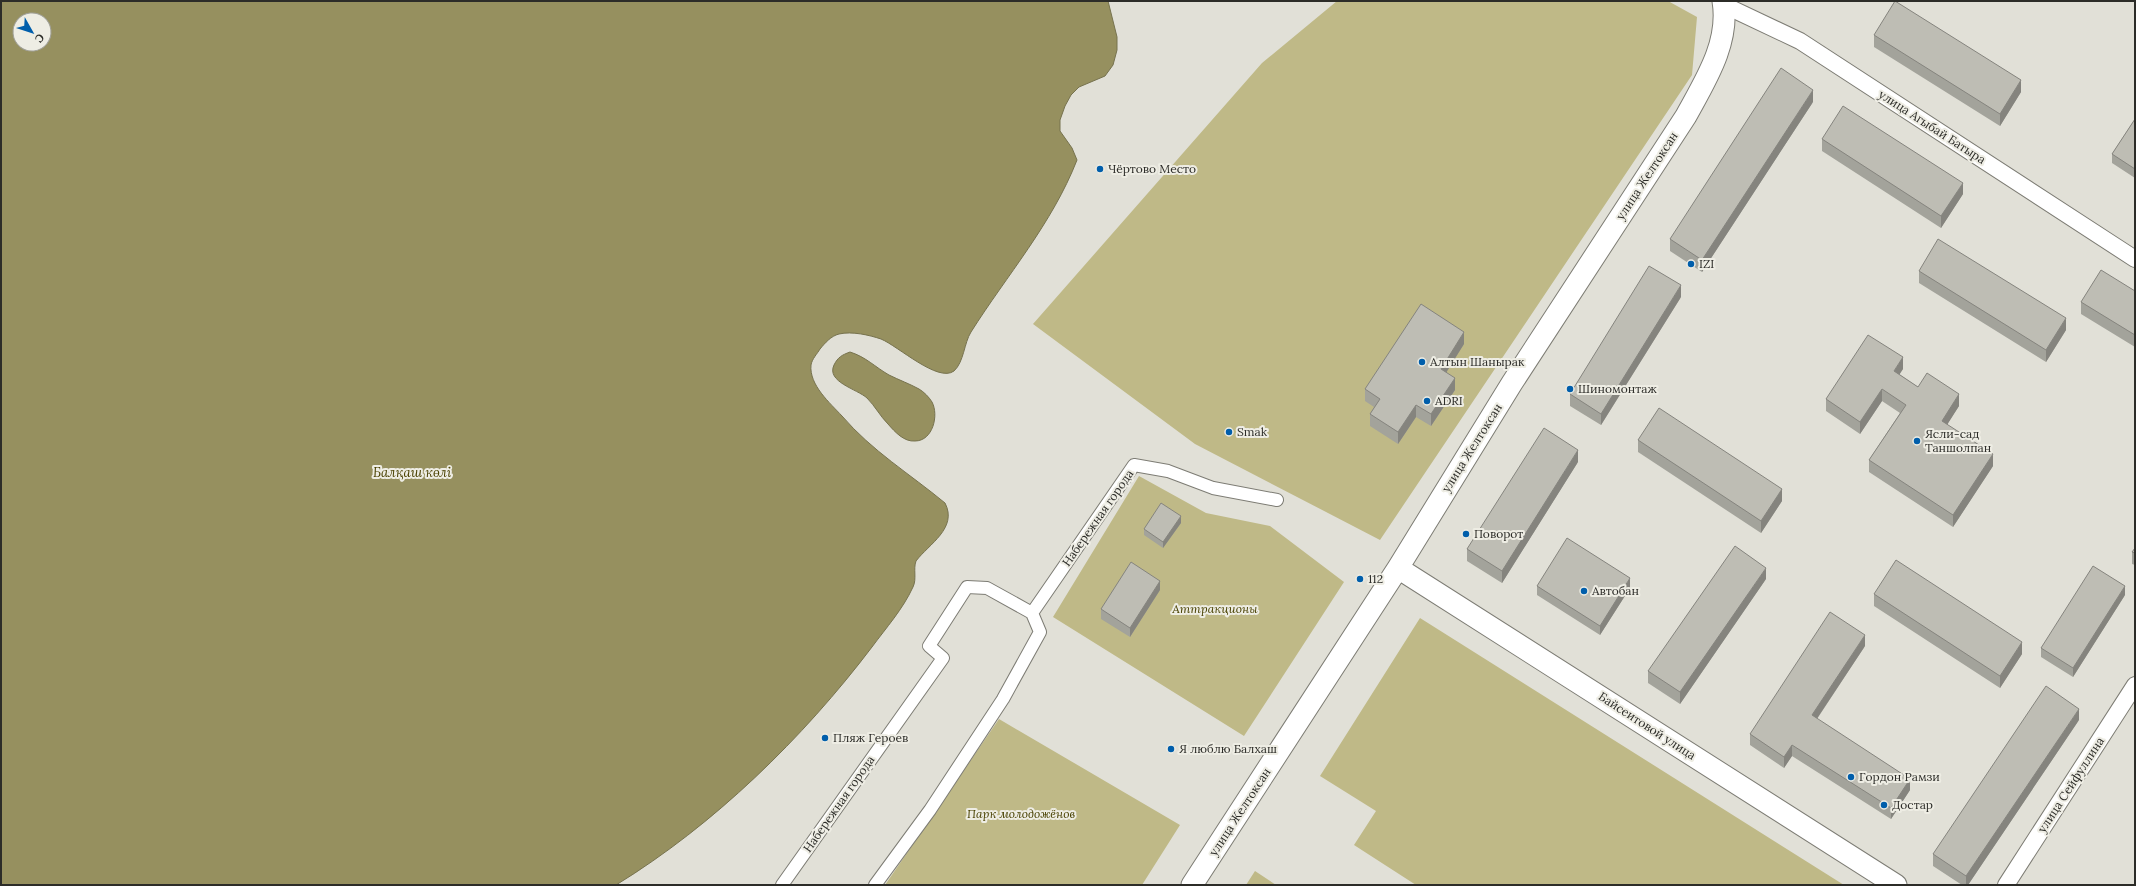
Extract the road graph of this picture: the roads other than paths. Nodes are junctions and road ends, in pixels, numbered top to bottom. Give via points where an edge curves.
1 (1723, 3) edge
2 (2135, 259) edge
3 (1277, 500) dead end
4 (1398, 568) junction
5 (1032, 613) junction
6 (2135, 685) edge
7 (782, 885) edge
8 (875, 885) edge
9 (1192, 885) edge
10 (1896, 885) edge
11 (2006, 885) edge

1 - 2 street, улица Агыбай Батыра via 1800,41
1 - 4 street, улица Желтоксан via 1722,40 1709,74 1686,116 1512,383
3 - 5 street, Набережная города via 1213,488 1168,471 1134,465
4 - 9 street, улица Желтоксан
4 - 10 street, Байсеитовой улица
5 - 7 street, Набережная города via 987,588 967,587 929,646 943,658
5 - 8 street via 1040,632 1003,699 930,810
6 - 11 street, улица Сейфуллина

